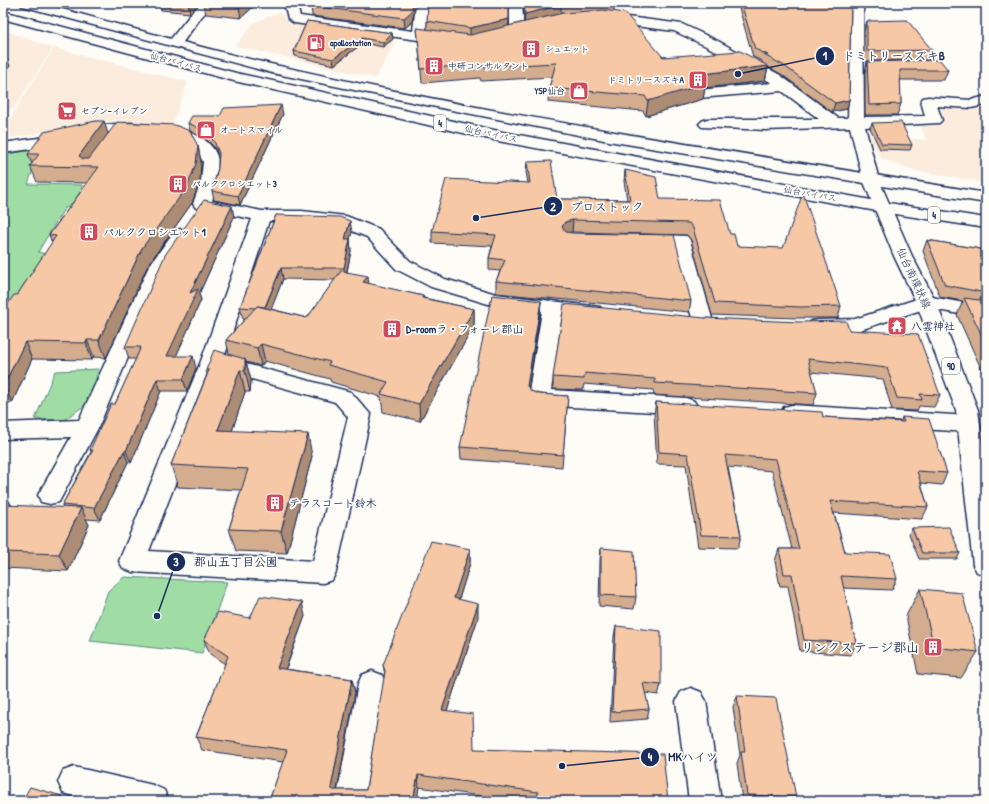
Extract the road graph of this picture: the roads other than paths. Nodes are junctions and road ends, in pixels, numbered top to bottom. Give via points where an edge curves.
1 (26, 3) edge
2 (209, 3) edge
3 (290, 3) edge
4 (422, 3) edge
5 (516, 3) edge
6 (857, 3) edge
7 (3, 15) edge
8 (588, 19) edge
9 (532, 29) edge
10 (517, 33) junction
11 (419, 36) junction
12 (483, 41) edge
13 (455, 42) edge
14 (175, 43) junction
15 (856, 67) junction
16 (872, 67) edge
17 (785, 86) junction
18 (699, 94) edge
19 (986, 100) edge
20 (856, 121) junction
21 (833, 122) junction
22 (706, 124) dead end
23 (3, 148) edge
24 (871, 180) junction
25 (986, 198) edge
26 (202, 204) junction
27 (882, 207) junction
28 (262, 216) junction
29 (986, 223) edge
30 (626, 239) edge
31 (926, 302) junction
32 (553, 307) junction
33 (610, 313) edge
34 (986, 313) edge
35 (703, 322) edge
36 (797, 326) edge
37 (212, 362) junction
38 (707, 408) edge
39 (770, 412) edge
40 (969, 424) junction
41 (87, 428) junction
42 (3, 431) edge
43 (50, 495) dead end
44 (986, 565) edge
45 (372, 684) dead end
46 (691, 701) dead end
47 (74, 782) dead end
48 (153, 801) edge
49 (352, 801) edge
50 (705, 801) edge

1 - 14 main road, 仙台バイパス / 4
2 - 14 main road
3 - 11 main road via 294,19
4 - 11 main road
5 - 10 main road
6 - 15 main road, 仙台南環状線
7 - 27 main road, 仙台バイパス / 4 via 234,77 503,137
8 - 17 main road via 602,18 677,27 751,64
9 - 10 main road
10 - 12 main road
11 - 13 main road
14 - 24 main road, 仙台バイパス / 4 via 272,69 431,102 614,137
15 - 16 main road
15 - 20 main road, 仙台南環状線
17 - 18 main road
17 - 21 main road
19 - 20 main road via 971,104 928,100 934,120
20 - 21 main road
20 - 24 main road, 仙台南環状線
21 - 22 main road
23 - 26 main road via 108,129 130,128 183,135 201,143 212,162
24 - 25 main road, 仙台バイパス / 4
24 - 27 main road, 仙台南環状線 / 90
26 - 28 main road
26 - 41 main road via 158,266
27 - 29 main road, 仙台バイパス / 4
27 - 31 main road, 仙台南環状線 / 90
28 - 32 main road via 302,216 340,220 374,233 403,265 438,283 495,300
28 - 37 main road
30 - 35 main road via 681,240
31 - 34 main road
31 - 36 main road via 857,325
31 - 40 main road, 仙台南環状線 / 90 via 968,410
32 - 33 main road
32 - 38 main road via 539,397
37 - 37 main road via 132,561 323,572 360,416 343,397
39 - 40 main road
40 - 44 main road, 仙台南環状線 / 90
41 - 42 main road
41 - 43 main road
45 - 49 main road
46 - 50 main road
47 - 48 main road

